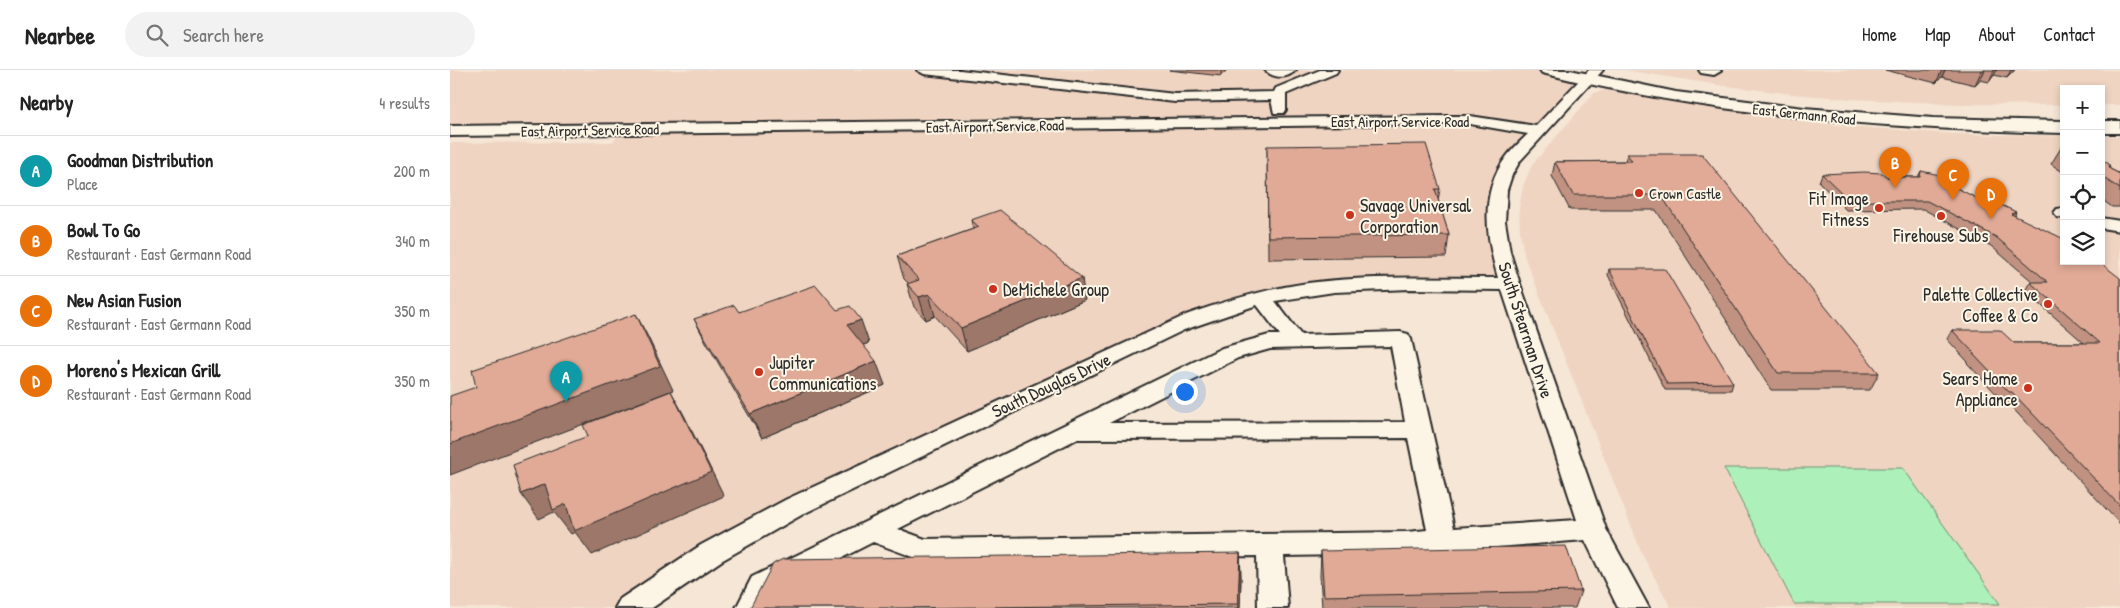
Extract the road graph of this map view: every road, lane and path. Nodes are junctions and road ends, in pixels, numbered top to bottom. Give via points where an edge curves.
1 (924, 70) edge
2 (1272, 70) edge
3 (1289, 70) edge
4 (1331, 70) edge
5 (1548, 70) edge
6 (1592, 72) edge
7 (1278, 96) junction
8 (1178, 98) junction
9 (2060, 111) edge
10 (2105, 111) edge
11 (2120, 111) edge
12 (1280, 122) junction
13 (1174, 124) junction
14 (2060, 127) edge
15 (2105, 127) edge
16 (2120, 127) edge
17 (1540, 130) junction
18 (450, 131) edge
19 (2105, 218) edge
20 (2120, 218) edge
21 (2105, 224) edge
22 (2120, 226) edge
23 (1510, 284) junction
24 (1262, 298) junction
25 (1295, 342) junction
26 (1418, 430) junction
27 (1073, 431) junction
28 (1593, 529) junction
29 (872, 530) junction
30 (1443, 539) junction
31 (1270, 545) junction
32 (630, 608) edge
33 (751, 608) edge
34 (1273, 608) edge
35 (1634, 608) edge

1 - 8 street
2 - 3 street via 1280,73
4 - 7 street via 1281,91
5 - 6 main road, East Germann Road
6 - 9 main road, East Germann Road via 1811,103 1945,111
6 - 14 main road, East Germann Road via 1697,100 1793,114 1938,125
6 - 17 street, South Stearman Drive
7 - 8 street
7 - 12 street
8 - 13 street
10 - 11 main road
12 - 13 street, East Airport Service Road
12 - 17 street, East Airport Service Road via 1450,120
13 - 18 street, East Airport Service Road
15 - 16 main road
17 - 23 street, South Stearman Drive via 1504,172 1496,205 1498,245
19 - 20 street
21 - 22 street
23 - 24 street, South Douglas Drive via 1362,285 1308,289
23 - 28 street, South Stearman Drive
24 - 25 street
24 - 32 street, South Douglas Drive via 1177,326 796,506 735,537
25 - 26 street via 1400,339
25 - 27 street via 1270,342 1230,353
26 - 27 street
26 - 30 street
27 - 29 street
28 - 30 street
28 - 35 street, South Stearman Drive
29 - 31 street via 924,550
29 - 33 street via 762,585
30 - 31 street via 1407,543
31 - 34 street

